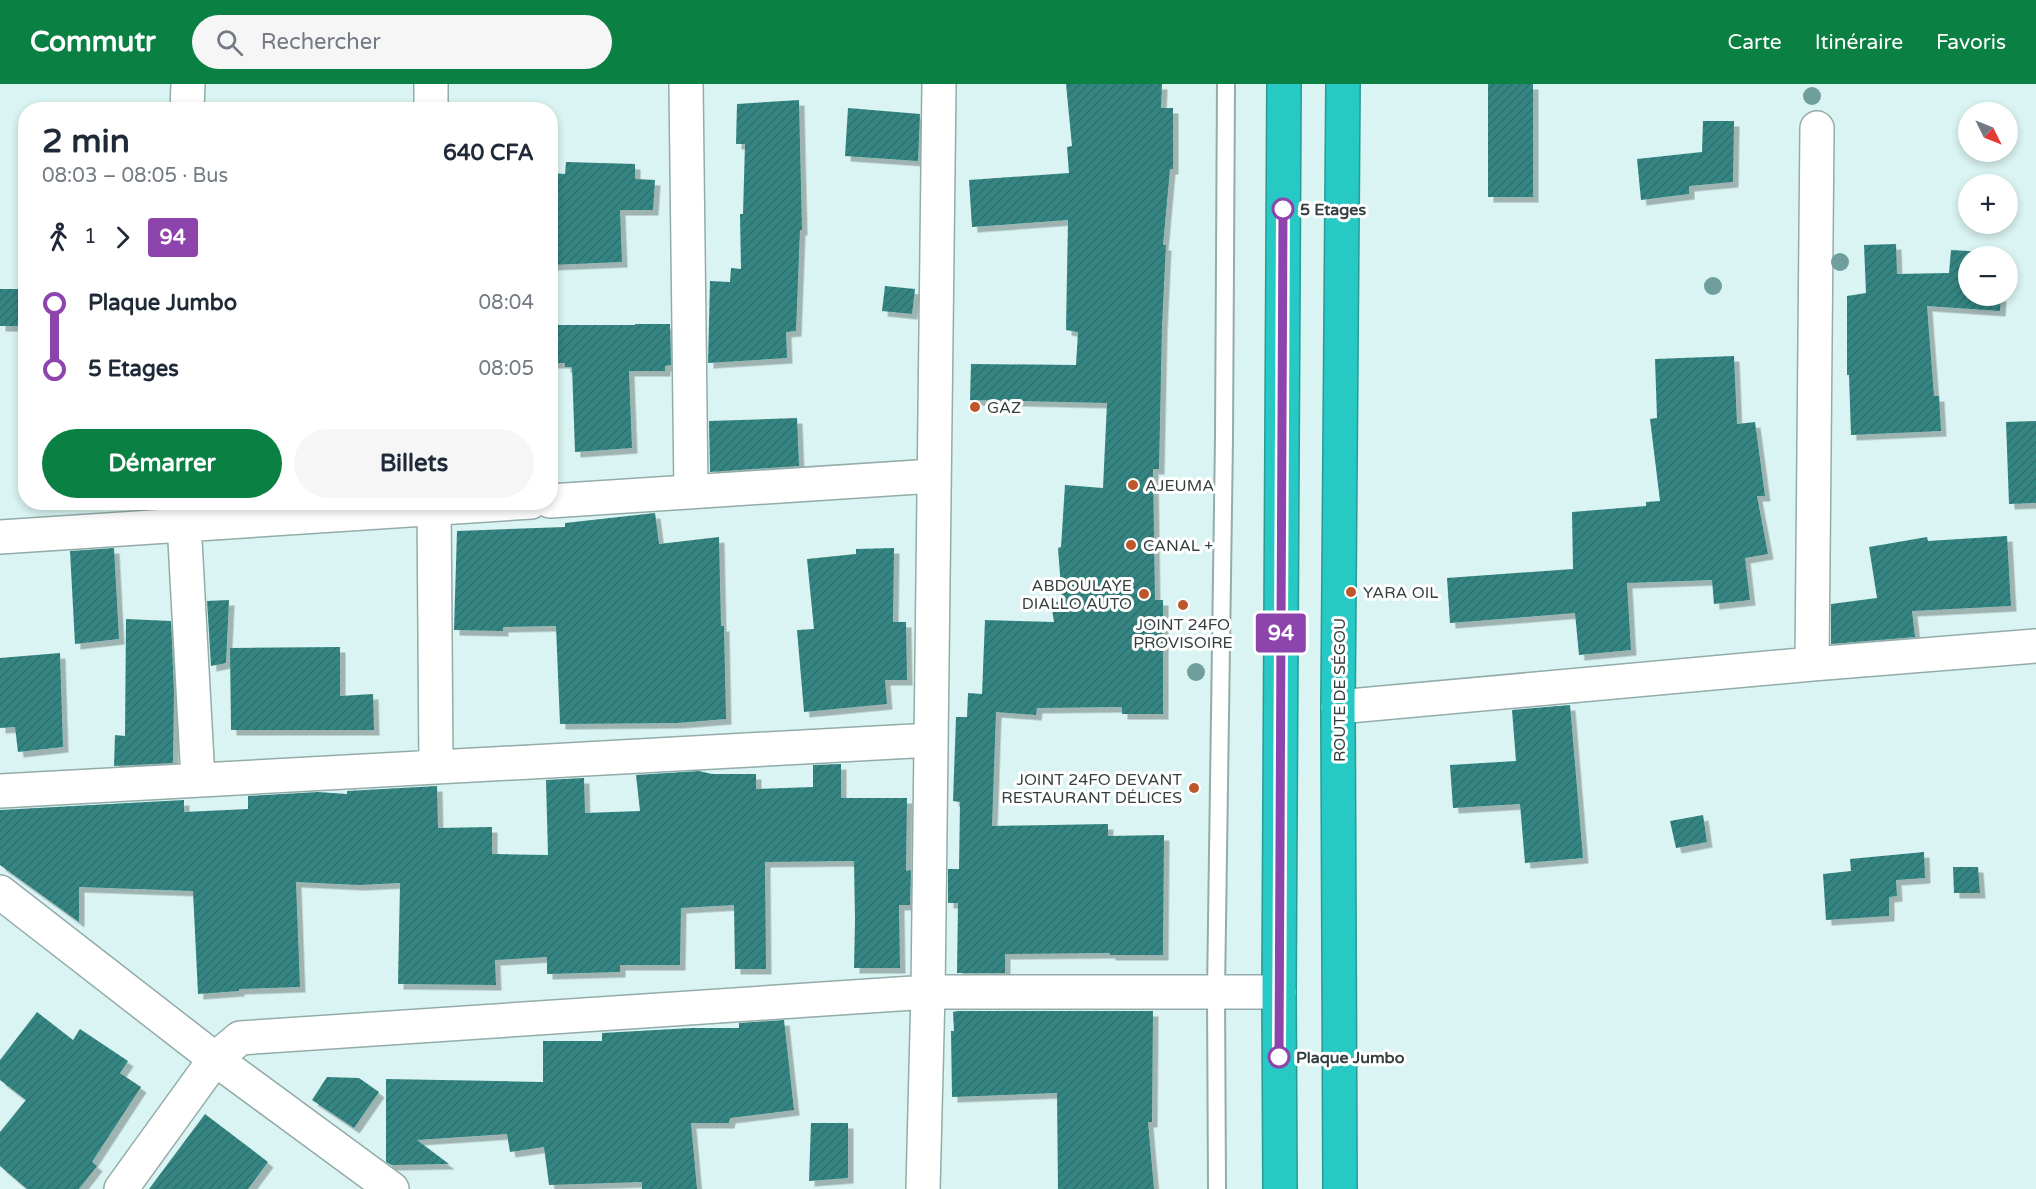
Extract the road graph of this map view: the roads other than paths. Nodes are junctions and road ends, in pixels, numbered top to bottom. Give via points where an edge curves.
1 (188, 84) edge
2 (431, 84) edge
3 (686, 84) edge
4 (939, 84) edge
5 (1226, 84) edge
6 (1284, 84) edge
7 (1343, 84) edge
8 (188, 102) edge
9 (431, 102) edge
10 (1817, 128) dead end
11 (933, 476) junction
12 (691, 492) junction
13 (558, 500) edge
14 (308, 510) edge
15 (434, 510) edge
16 (183, 514) edge
17 (0, 537) edge
18 (2036, 646) edge
19 (1812, 664) junction
20 (1338, 707) junction
21 (931, 740) junction
22 (436, 767) junction
23 (198, 780) junction
24 (0, 791) edge
25 (0, 892) edge
26 (928, 992) junction
27 (1216, 992) junction
28 (1279, 992) junction
29 (215, 1059) junction
30 (121, 1189) edge
31 (392, 1189) edge
32 (923, 1189) edge
33 (1217, 1189) edge
34 (1280, 1189) edge
35 (1340, 1189) edge

1 - 8 street
2 - 9 street
3 - 12 street
4 - 11 street
5 - 27 lane
6 - 28 highway
7 - 20 highway, ROUTE DE SÉGOU
10 - 19 street
11 - 12 street
11 - 21 street
12 - 13 street
14 - 16 street
15 - 22 street
16 - 17 street
16 - 23 street
18 - 19 street
19 - 20 street
20 - 35 highway, ROUTE DE SÉGOU
21 - 22 street
21 - 26 street
22 - 23 street
23 - 24 street
25 - 29 street
26 - 27 street
26 - 29 street via 240,1038
26 - 32 street
27 - 28 street
27 - 33 lane
28 - 34 highway
29 - 30 street
29 - 31 street

